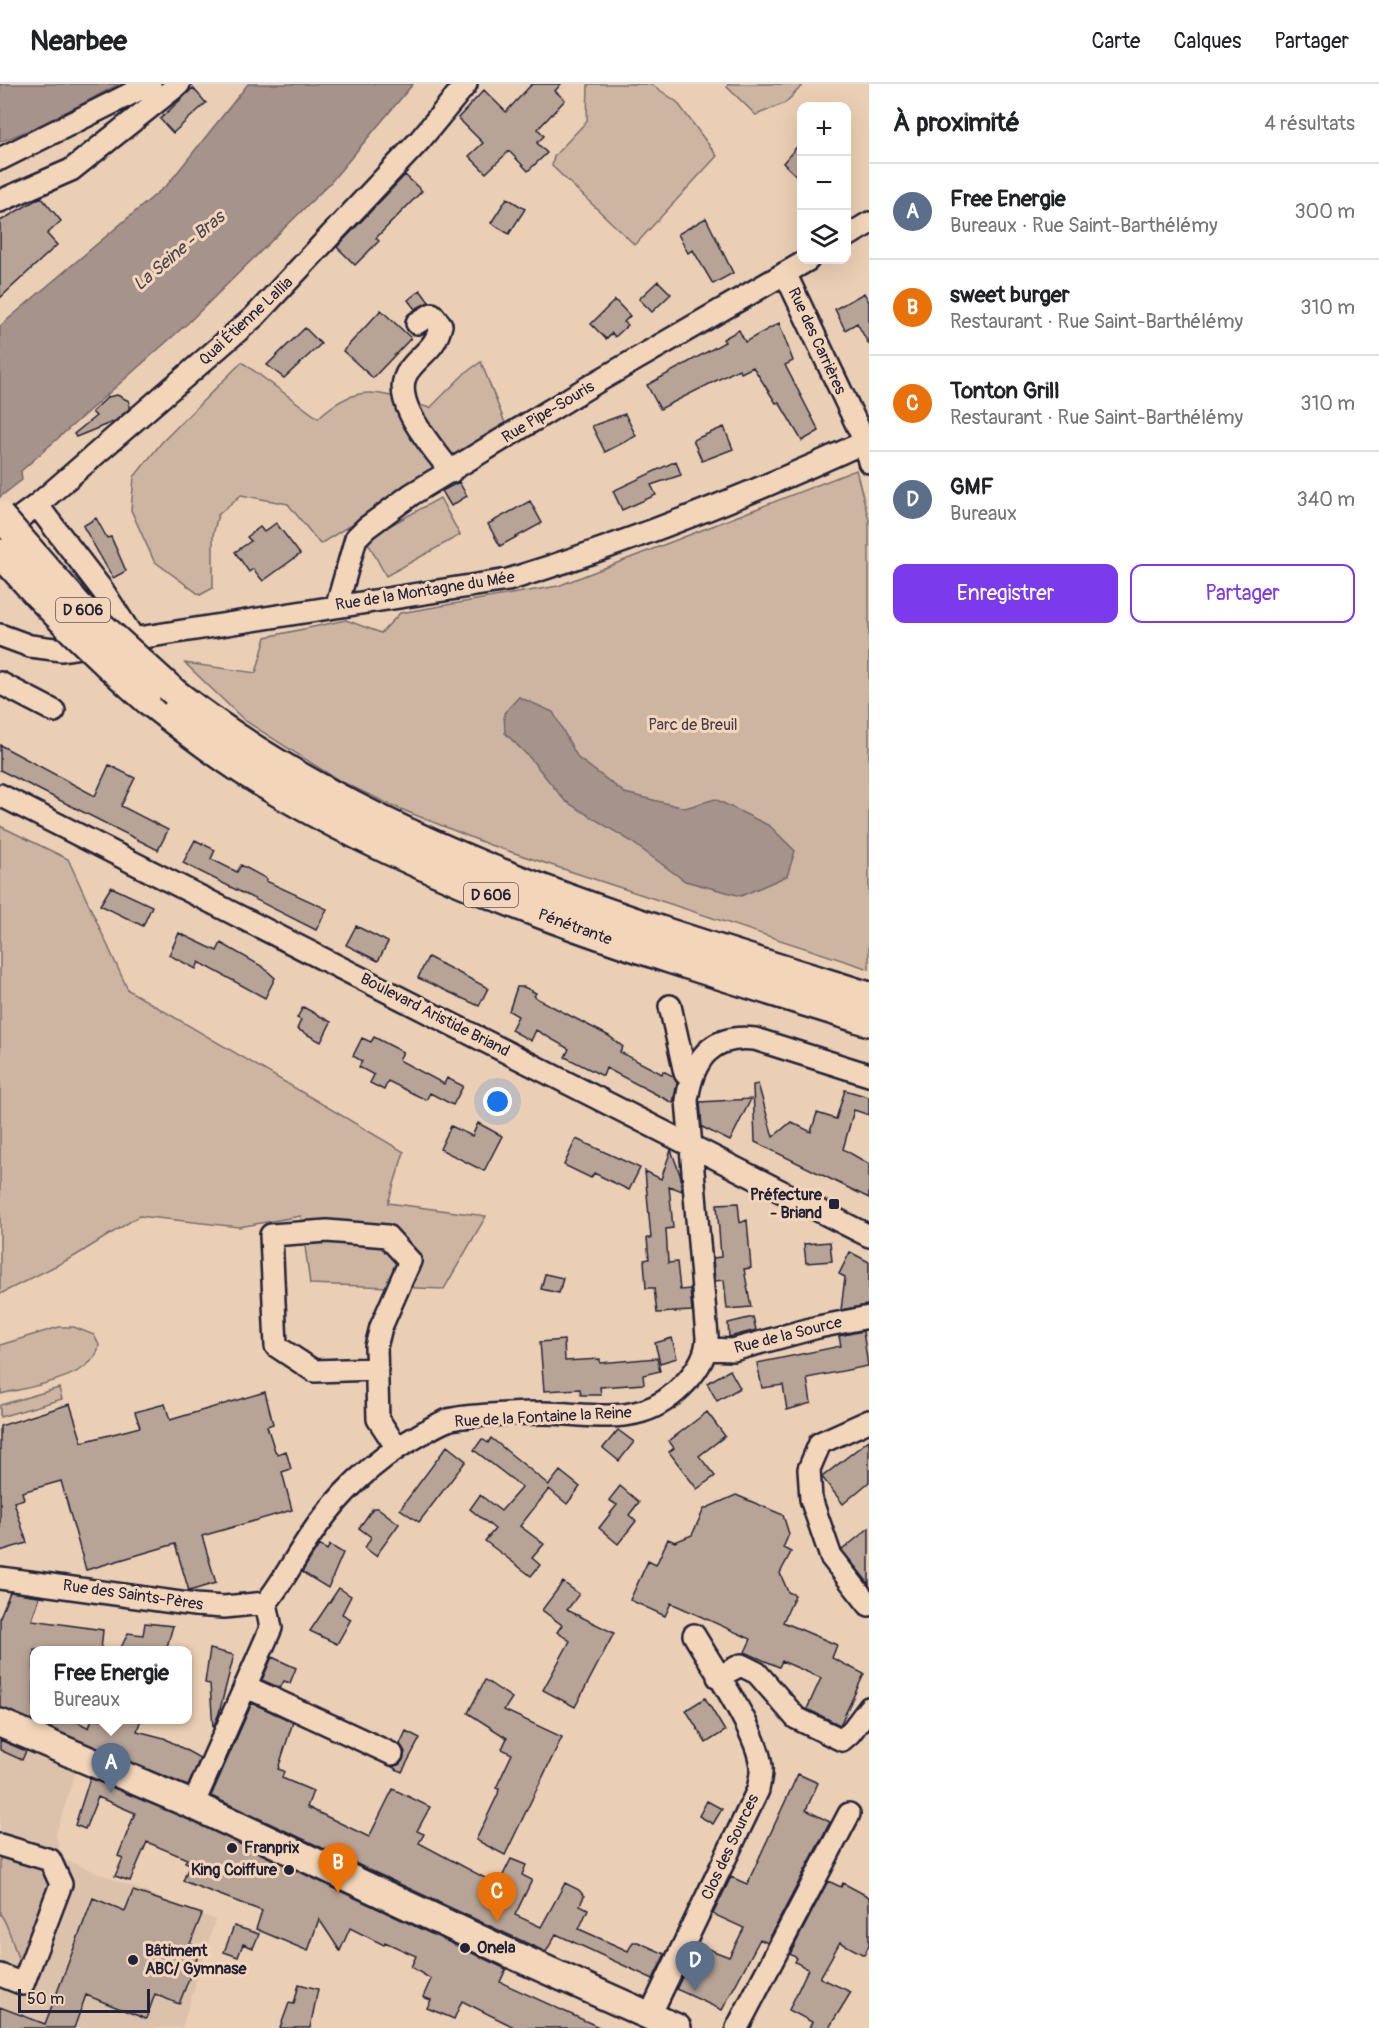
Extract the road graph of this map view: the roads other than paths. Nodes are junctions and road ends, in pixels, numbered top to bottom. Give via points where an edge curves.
1 (150, 84) edge
2 (179, 84) edge
3 (466, 84) edge
4 (0, 159) edge
5 (0, 201) edge
6 (869, 223) edge
7 (851, 234) edge
8 (801, 264) edge
9 (785, 273) junction
10 (417, 323) dead end
11 (868, 448) edge
12 (451, 472) junction
13 (37, 505) junction
14 (0, 516) edge
15 (0, 532) edge
16 (0, 553) edge
17 (337, 605) junction
18 (0, 635) edge
19 (134, 639) junction
20 (0, 683) edge
21 (54, 711) dead end
22 (0, 795) edge
23 (869, 996) edge
24 (669, 1006) dead end
25 (869, 1022) edge
26 (869, 1075) edge
27 (690, 1078) junction
28 (691, 1146) junction
29 (869, 1236) edge
30 (869, 1317) edge
31 (707, 1349) junction
32 (377, 1369) junction
33 (869, 1421) edge
34 (397, 1448) junction
35 (0, 1578) edge
36 (266, 1603) junction
37 (869, 1605) edge
38 (693, 1635) dead end
39 (718, 1677) junction
40 (245, 1686) junction
41 (869, 1708) edge
42 (0, 1723) edge
43 (392, 1754) dead end
44 (193, 1805) junction
45 (849, 1814) dead end
46 (0, 1845) edge
47 (0, 1975) edge
48 (650, 2015) junction
49 (677, 2028) edge
50 (737, 2028) edge

1 - 4 street
2 - 5 street via 71,170
3 - 13 street, Quai Étienne Lallia via 420,140 254,317
6 - 7 street
8 - 9 street, Rue Pipe-Souris
9 - 11 street, Rue des Carrières
9 - 12 street, Rue Pipe-Souris
10 - 12 street via 432,314 441,325 438,337 409,370 401,388 405,405
11 - 17 street, Rue de la Montagne du Mée via 833,456 760,488 508,580
12 - 17 street, Rue Pipe-Souris via 412,494 356,538
13 - 15 street, Quai Étienne Lallia
13 - 19 street via 103,591
14 - 23 main road, Pénétrante / D 606, bridge via 78,605 175,693 282,768 417,837 505,875
16 - 25 main road, Pénétrante / D 606, bridge via 38,596 146,699 211,749 326,820 442,875 599,936
17 - 19 street, Rue de la Montagne du Mée
18 - 19 street, Rue de la Montagne du Mée via 30,646 62,650
20 - 21 street
22 - 28 street, Boulevard Aristide Briand
24 - 27 street via 685,1073
26 - 27 street via 756,1039 737,1037 705,1053
27 - 28 street via 687,1100
28 - 29 street, Boulevard Aristide Briand
28 - 31 street
30 - 31 street, Rue de la Source via 733,1350
31 - 34 street, Rue de la Fontaine la Reine via 700,1366 674,1392 643,1411 450,1420
32 - 32 street via 376,1347 381,1327 410,1261 387,1236 327,1231 271,1235 276,1346 314,1371
32 - 34 street via 378,1419
33 - 37 street via 820,1443 809,1469 811,1499 831,1557
34 - 36 street, Rue de la Fontaine la Reine via 378,1461 331,1510
35 - 36 street, Rue des Saints-Pères via 195,1605
36 - 40 street via 271,1628
38 - 39 street, Clos des Sources
39 - 41 street via 741,1665 757,1673 796,1718 842,1740
39 - 48 street, Clos des Sources via 756,1747 761,1767 758,1790
40 - 43 street
40 - 44 street
42 - 44 main road
44 - 48 main road
45 - 50 street
46 - 47 street via 50,1860 61,1884 23,1984
48 - 49 main road

